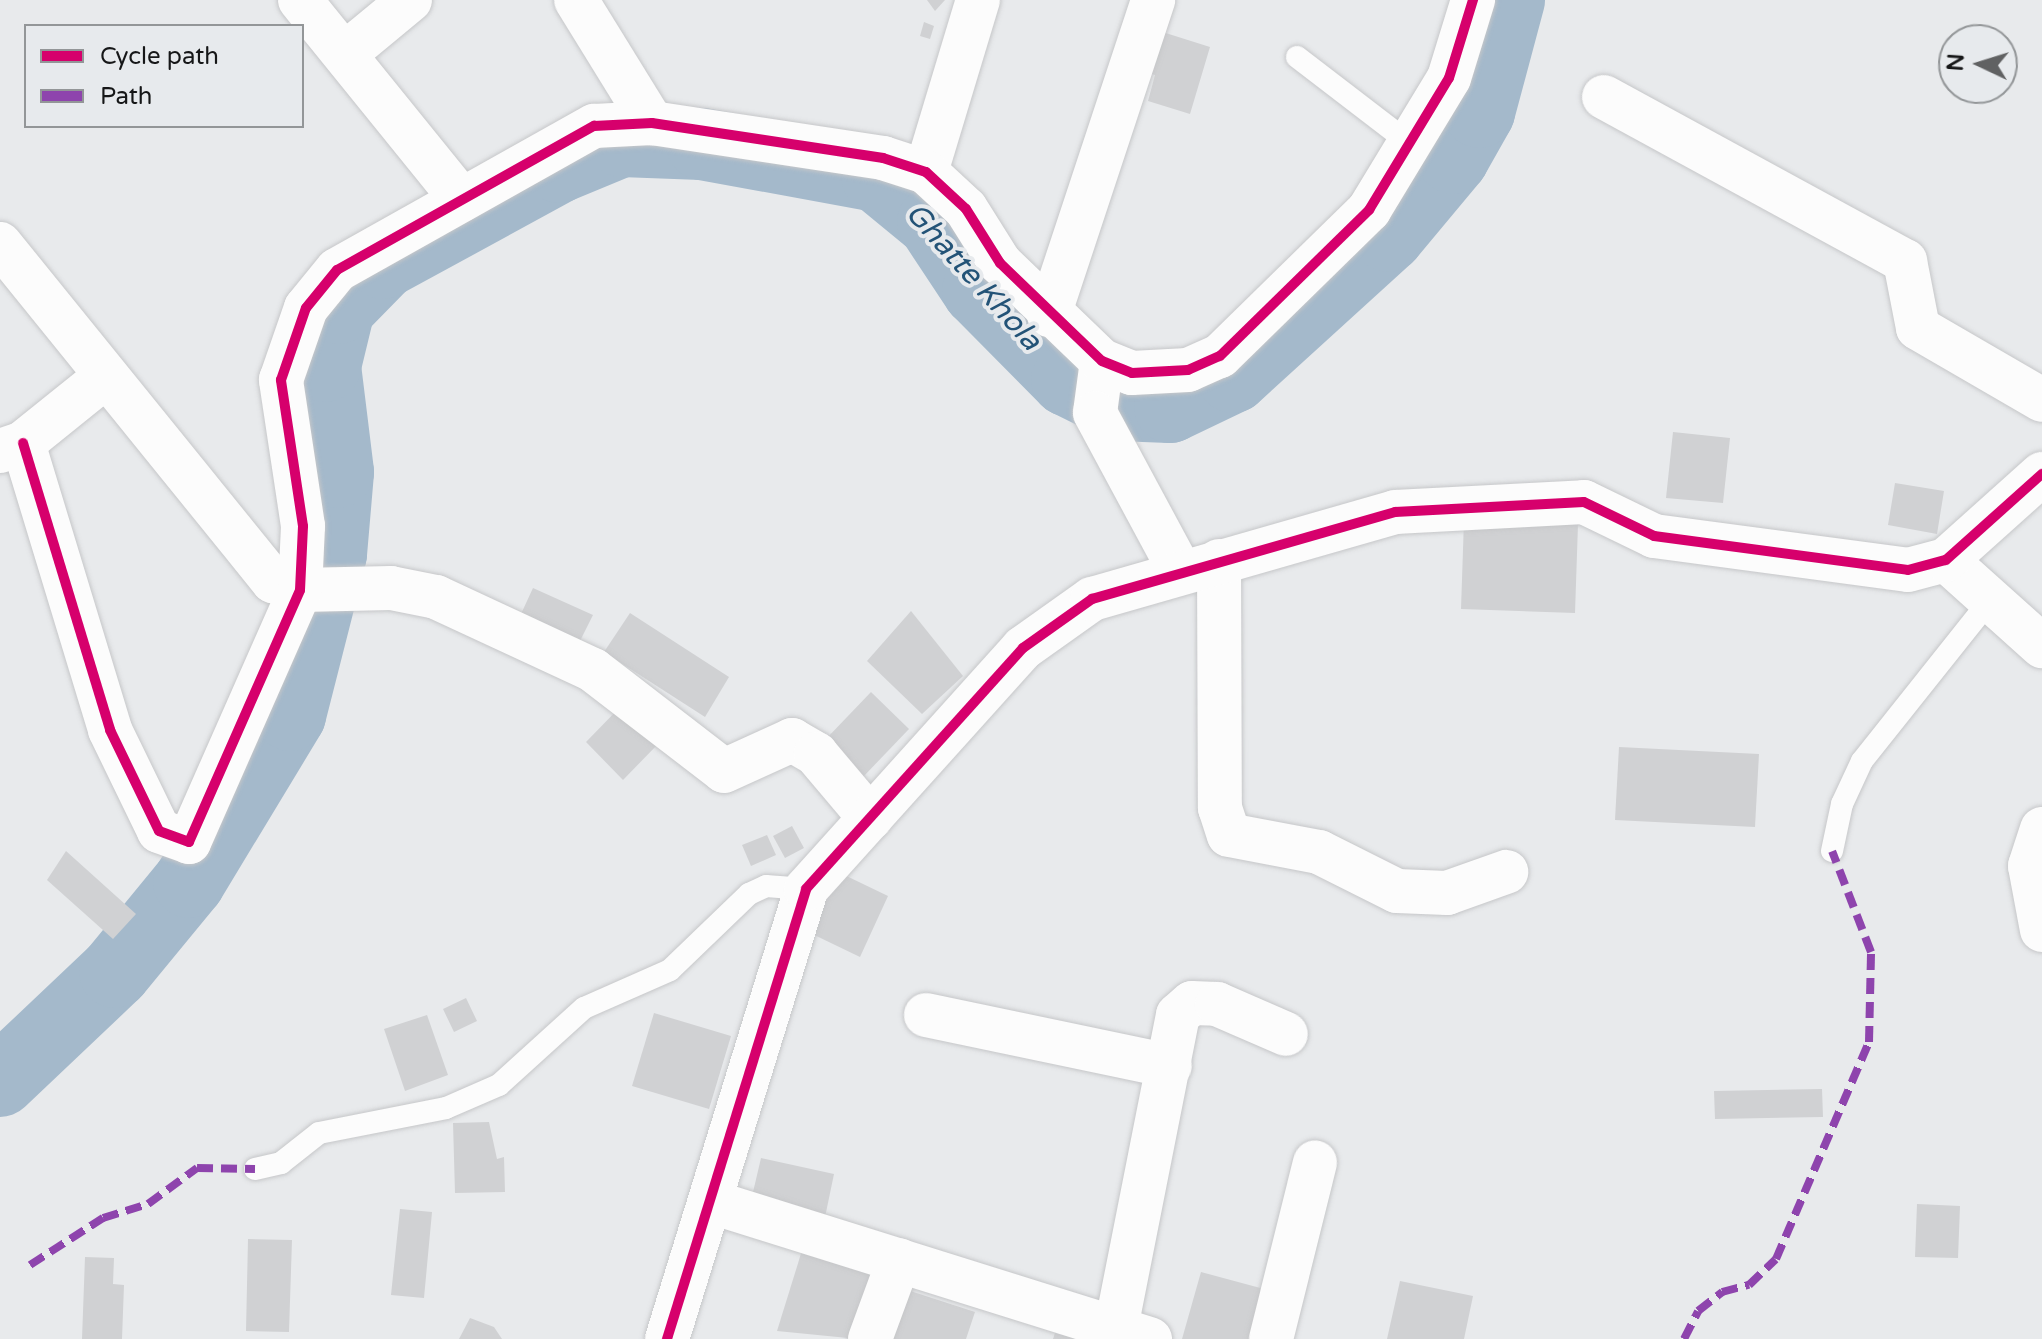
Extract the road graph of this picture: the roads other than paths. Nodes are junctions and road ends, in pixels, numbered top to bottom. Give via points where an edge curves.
1 (300, 0) edge
2 (410, 0) edge
3 (576, 0) edge
4 (978, 0) edge
5 (1153, 0) edge
6 (1473, 0) edge
7 (346, 53) junction
8 (1297, 57) dead end
9 (1604, 97) dead end
10 (652, 123) junction
11 (1413, 146) junction
12 (926, 172) junction
13 (462, 200) junction
14 (0, 244) edge
15 (1049, 315) junction
16 (1102, 361) junction
17 (105, 377) junction
18 (2042, 400) edge
19 (11, 447) edge
20 (2042, 474) edge
21 (1946, 560) junction
22 (1200, 566) junction
23 (300, 590) junction
24 (1990, 600) junction
25 (2042, 646) edge
26 (870, 818) junction
27 (2042, 829) edge
28 (1832, 851) dead end
29 (1506, 872) dead end
30 (806, 889) junction
31 (2042, 930) edge
32 (926, 1015) dead end
33 (1286, 1034) dead end
34 (1170, 1066) junction
35 (1315, 1162) dead end
36 (255, 1169) dead end
37 (715, 1203) junction
38 (899, 1260) junction
39 (1133, 1334) edge
40 (667, 1339) edge
41 (870, 1339) edge
42 (1271, 1339) edge

1 - 7 street
2 - 7 street
3 - 10 street
4 - 12 street
5 - 15 street
6 - 11 street via 1449,78
7 - 13 street
8 - 11 lane
9 - 18 street via 1905,261 1918,328
10 - 12 street via 883,158
10 - 13 street via 594,126
11 - 16 street via 1369,210 1220,356 1188,370 1160,372 1132,373
12 - 15 street via 966,209 1000,263
13 - 23 street via 337,270 306,308 281,380 303,526
14 - 17 street
15 - 16 street
16 - 22 street via 1095,413
17 - 19 street
17 - 23 street via 273,581
19 - 23 street via 110,730 159,831 176,841 189,842
20 - 21 street
21 - 22 street via 1908,570 1654,536 1584,502 1395,512
21 - 24 street
22 - 26 street via 1092,599 1023,648
22 - 29 street via 1220,808 1229,835 1319,852 1411,893 1447,893
23 - 26 street via 391,588 436,597 593,670 724,771 792,740 816,754
24 - 25 street
24 - 28 lane via 1862,761 1842,804
26 - 30 street
27 - 31 street via 2030,866
30 - 36 lane via 766,886 749,894 670,970 584,1008 499,1085 446,1108 345,1124 319,1133 281,1163
30 - 37 street
32 - 34 street
33 - 34 street via 1217,1004 1192,1003 1178,1015
34 - 39 street
35 - 42 street
37 - 38 street
37 - 40 street
38 - 39 street
38 - 41 street

